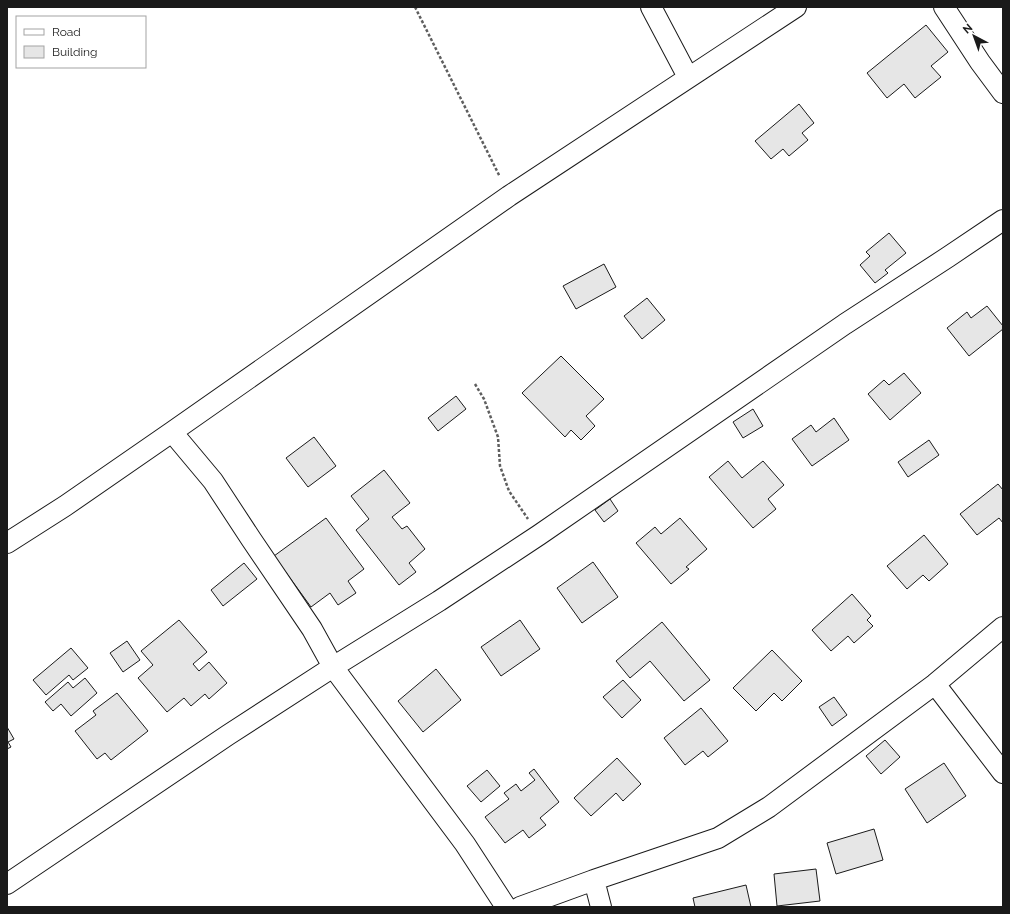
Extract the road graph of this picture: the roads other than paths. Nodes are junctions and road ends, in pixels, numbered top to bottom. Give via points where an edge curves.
1 (651, 7) edge
2 (796, 7) edge
3 (944, 7) edge
4 (688, 78) junction
5 (1003, 93) edge
6 (1003, 220) edge
7 (172, 432) junction
8 (7, 543) edge
9 (1003, 627) edge
10 (333, 667) junction
11 (935, 684) junction
12 (1003, 773) edge
13 (594, 880) junction
14 (7, 884) edge
15 (506, 907) edge
16 (520, 907) edge
17 (601, 907) edge

1 - 4 street
2 - 4 street
3 - 5 street
4 - 7 street via 509,196
6 - 10 street via 839,328 540,536
7 - 8 street
7 - 10 street via 213,481 312,629
9 - 11 street
10 - 14 street
10 - 15 street via 465,844
11 - 12 street
11 - 13 street via 768,807 718,838
13 - 16 street
13 - 17 street

